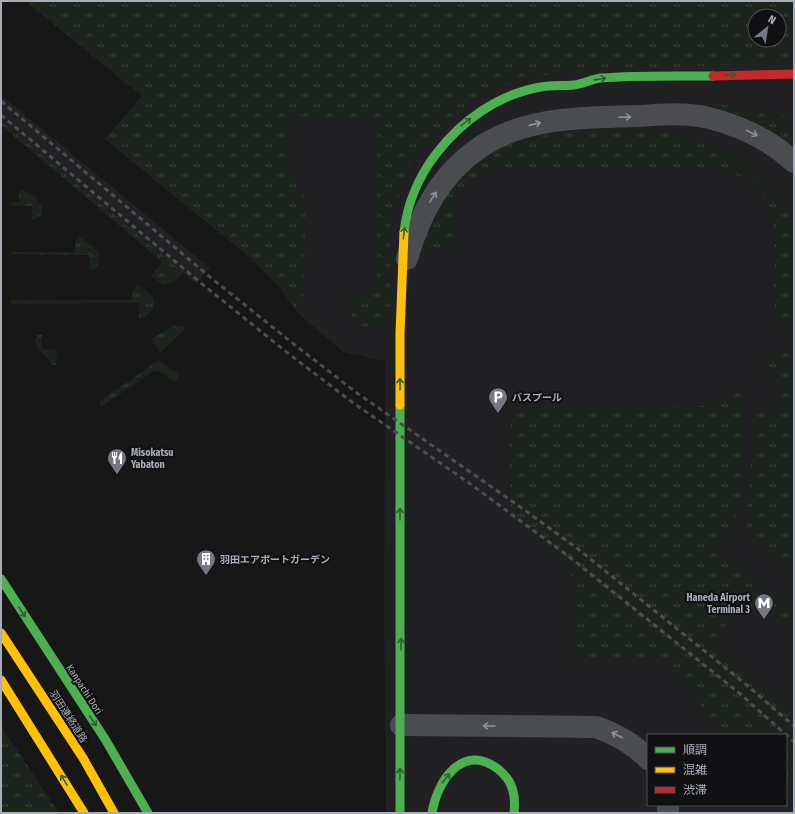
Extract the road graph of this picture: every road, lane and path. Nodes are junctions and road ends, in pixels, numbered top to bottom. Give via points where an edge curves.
1 (794, 74) edge
2 (576, 84) junction
3 (599, 89) dead end
4 (794, 162) edge
5 (403, 272) junction
6 (1, 579) edge
7 (1, 633) edge
8 (1, 680) edge
9 (401, 725) junction
10 (647, 758) edge
11 (84, 813) edge
12 (114, 813) edge
13 (148, 813) edge
14 (400, 813) edge
15 (432, 813) edge
16 (514, 813) edge

2 -> 1 street via 599,78
2 - 3 street
5 -> 2 street via 406,219 412,198 421,178 443,144 459,127 495,102 535,88
5 -> 4 street via 421,217 438,188 458,164 481,146 525,126 572,119 675,115 707,117 750,132 769,142
9 -> 5 street via 400,334
6 -> 13 street, Kanpachi Dori via 105,739
7 - 12 street, 羽田連絡道路 via 84,758
11 -> 8 street
10 -> 9 street via 625,739 596,727
14 -> 9 street
15 -> 16 street via 435,794 447,775 456,766 471,760 484,761 499,768 513,788

